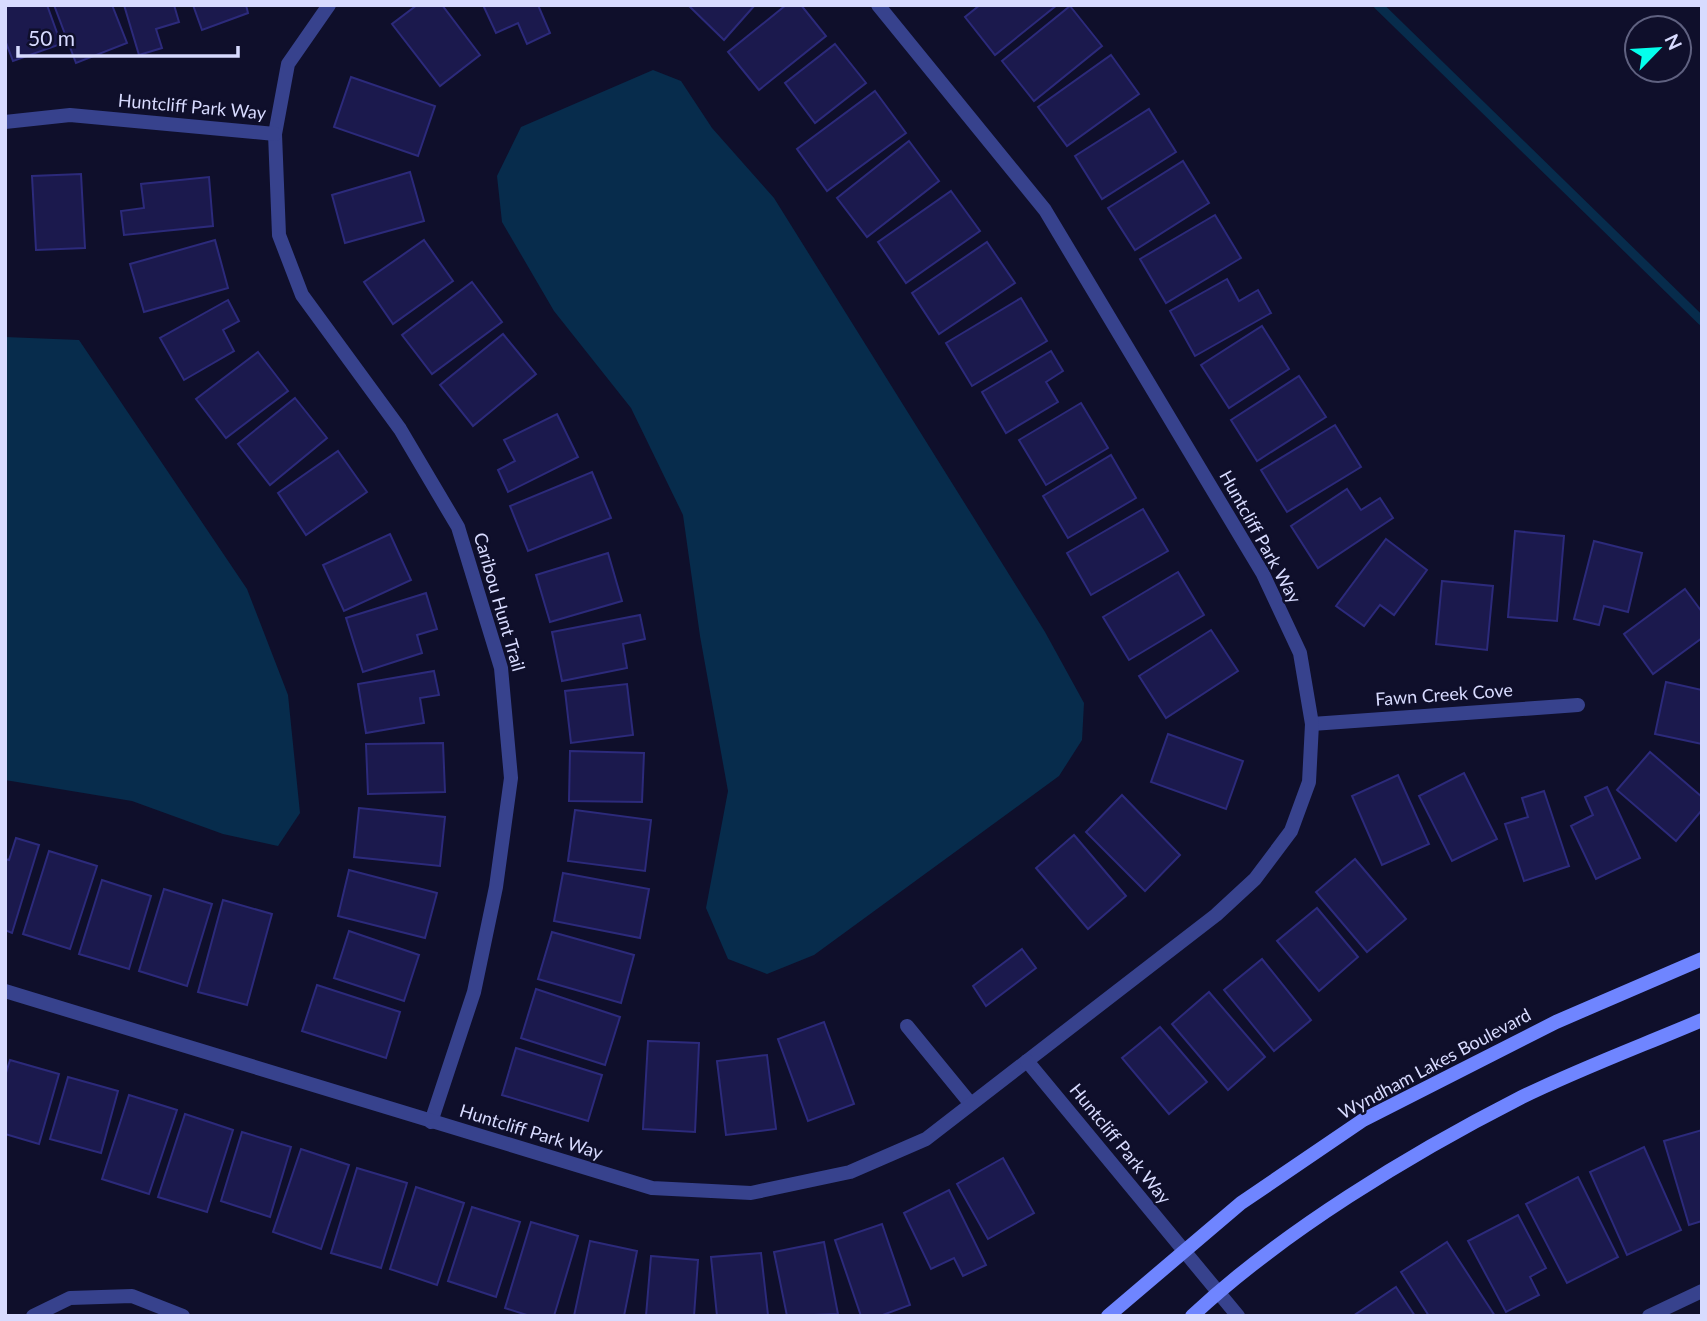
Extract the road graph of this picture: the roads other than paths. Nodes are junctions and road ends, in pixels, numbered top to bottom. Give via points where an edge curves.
1 (329, 5) edge
2 (878, 5) edge
3 (5, 122) edge
4 (275, 134) junction
5 (1578, 705) dead end
6 (1312, 724) junction
7 (1702, 959) edge
8 (5, 991) edge
9 (1702, 1020) edge
10 (906, 1026) dead end
11 (1027, 1061) junction
12 (970, 1103) junction
13 (430, 1122) junction
14 (1182, 1251) junction
15 (1218, 1291) junction
16 (1702, 1291) edge
17 (33, 1316) edge
18 (183, 1316) edge
19 (1108, 1316) edge
20 (1192, 1316) edge
21 (1238, 1316) edge
22 (1649, 1316) edge

1 - 4 street, Huntcliff Park Way via 288,64
2 - 6 street, Huntcliff Park Way via 1045,210 1263,574 1300,653
3 - 4 street, Huntcliff Park Way via 70,115
4 - 13 street, Caribou Hunt Trail via 279,235 302,295 400,429 458,527 501,668 511,778 496,887 474,992
5 - 6 street, Fawn Creek Cove
6 - 11 street, Huntcliff Park Way via 1309,782 1296,819 1255,879 1216,915
7 - 14 street, Wyndham Lakes Boulevard via 1556,1022 1363,1120 1241,1203
8 - 13 street, Huntcliff Park Way
9 - 15 street via 1522,1098 1422,1151 1274,1247
10 - 12 street
11 - 12 street, Huntcliff Park Way
11 - 14 street, Huntcliff Park Way
12 - 13 street, Huntcliff Park Way via 926,1139 850,1172 751,1193 652,1188
14 - 15 street, Huntcliff Park Way
14 - 19 street, Wyndham Lakes Boulevard
15 - 20 street
15 - 21 street, Huntcliff Park Way
16 - 22 street
17 - 18 street via 70,1298 132,1296

